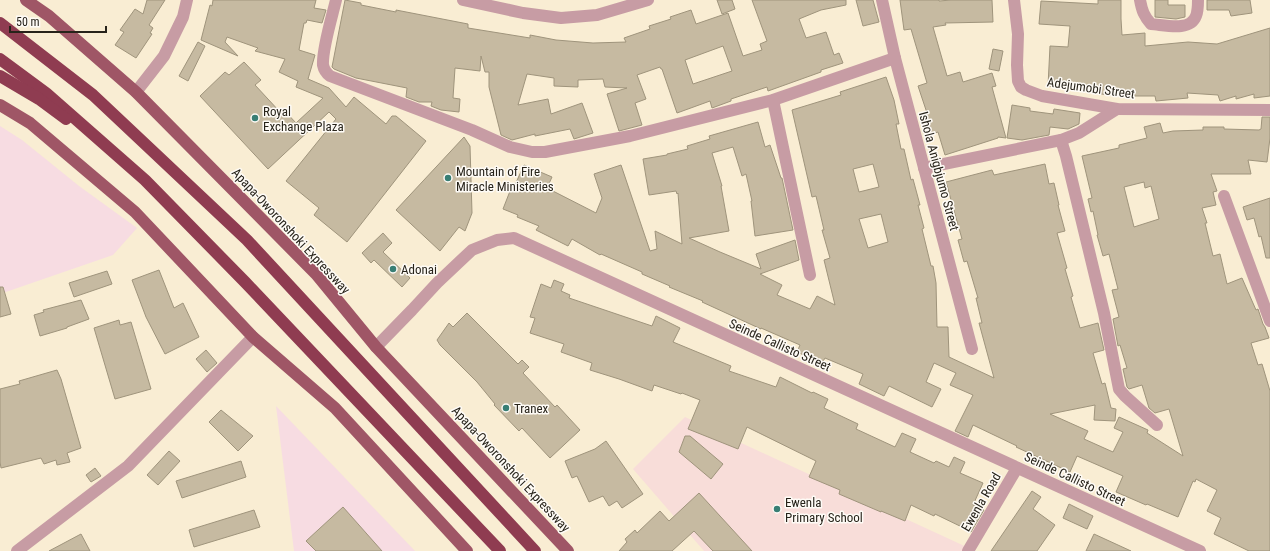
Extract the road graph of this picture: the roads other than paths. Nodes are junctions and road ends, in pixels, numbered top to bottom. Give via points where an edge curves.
1 (26, 0) edge
2 (187, 0) edge
3 (336, 0) edge
4 (463, 0) edge
5 (648, 0) edge
6 (882, 0) edge
7 (1014, 0) edge
8 (1140, 0) edge
9 (1198, 0) edge
10 (0, 23) edge
11 (895, 58) junction
12 (0, 59) edge
13 (0, 76) edge
14 (136, 92) junction
15 (773, 100) junction
16 (0, 106) edge
17 (1117, 109) junction
18 (1270, 110) edge
19 (1061, 140) junction
20 (924, 168) junction
21 (146, 180) junction
22 (1224, 196) dead end
23 (810, 275) dead end
24 (1270, 321) edge
25 (254, 337) junction
26 (376, 347) junction
27 (972, 349) dead end
28 (1157, 425) dead end
29 (1017, 468) junction
30 (17, 551) edge
31 (467, 551) edge
32 (500, 551) edge
33 (535, 551) edge
34 (568, 551) edge
35 (968, 551) edge
36 (1200, 551) edge

1 - 14 main road, Apapa-Oworonshoki Expressway via 49,16
2 - 14 street via 183,18 164,56
3 - 15 street via 325,47 323,66 326,73 472,130 510,148 545,152 630,136
4 - 5 street via 561,18 597,15
6 - 11 street, Ishola Anigbjumo Street
7 - 17 street, Adejumobi Street via 1018,34 1018,81 1021,87 1042,96
8 - 9 street via 1144,16 1151,24 1186,26 1196,16
10 - 33 highway via 93,95 247,240
11 - 15 street
11 - 20 street, Ishola Anigbjumo Street
12 - 21 highway via 46,93
13 - 21 highway via 39,99
14 - 26 main road, Apapa-Oworonshoki Expressway via 316,274
15 - 23 street
16 - 25 main road via 30,122 124,202
17 - 18 street, Adejumobi Street
17 - 19 street via 1078,133
19 - 20 street
19 - 28 street via 1104,313 1119,389
20 - 27 street, Ishola Anigbjumo Street
21 - 32 highway
22 - 24 street
25 - 30 street via 128,466
25 - 31 main road via 335,408
26 - 29 street, Seinde Callisto Street via 472,250 497,240 514,238
26 - 34 main road, Apapa-Oworonshoki Expressway
29 - 35 street, Ewenla Road
29 - 36 street, Seinde Callisto Street

